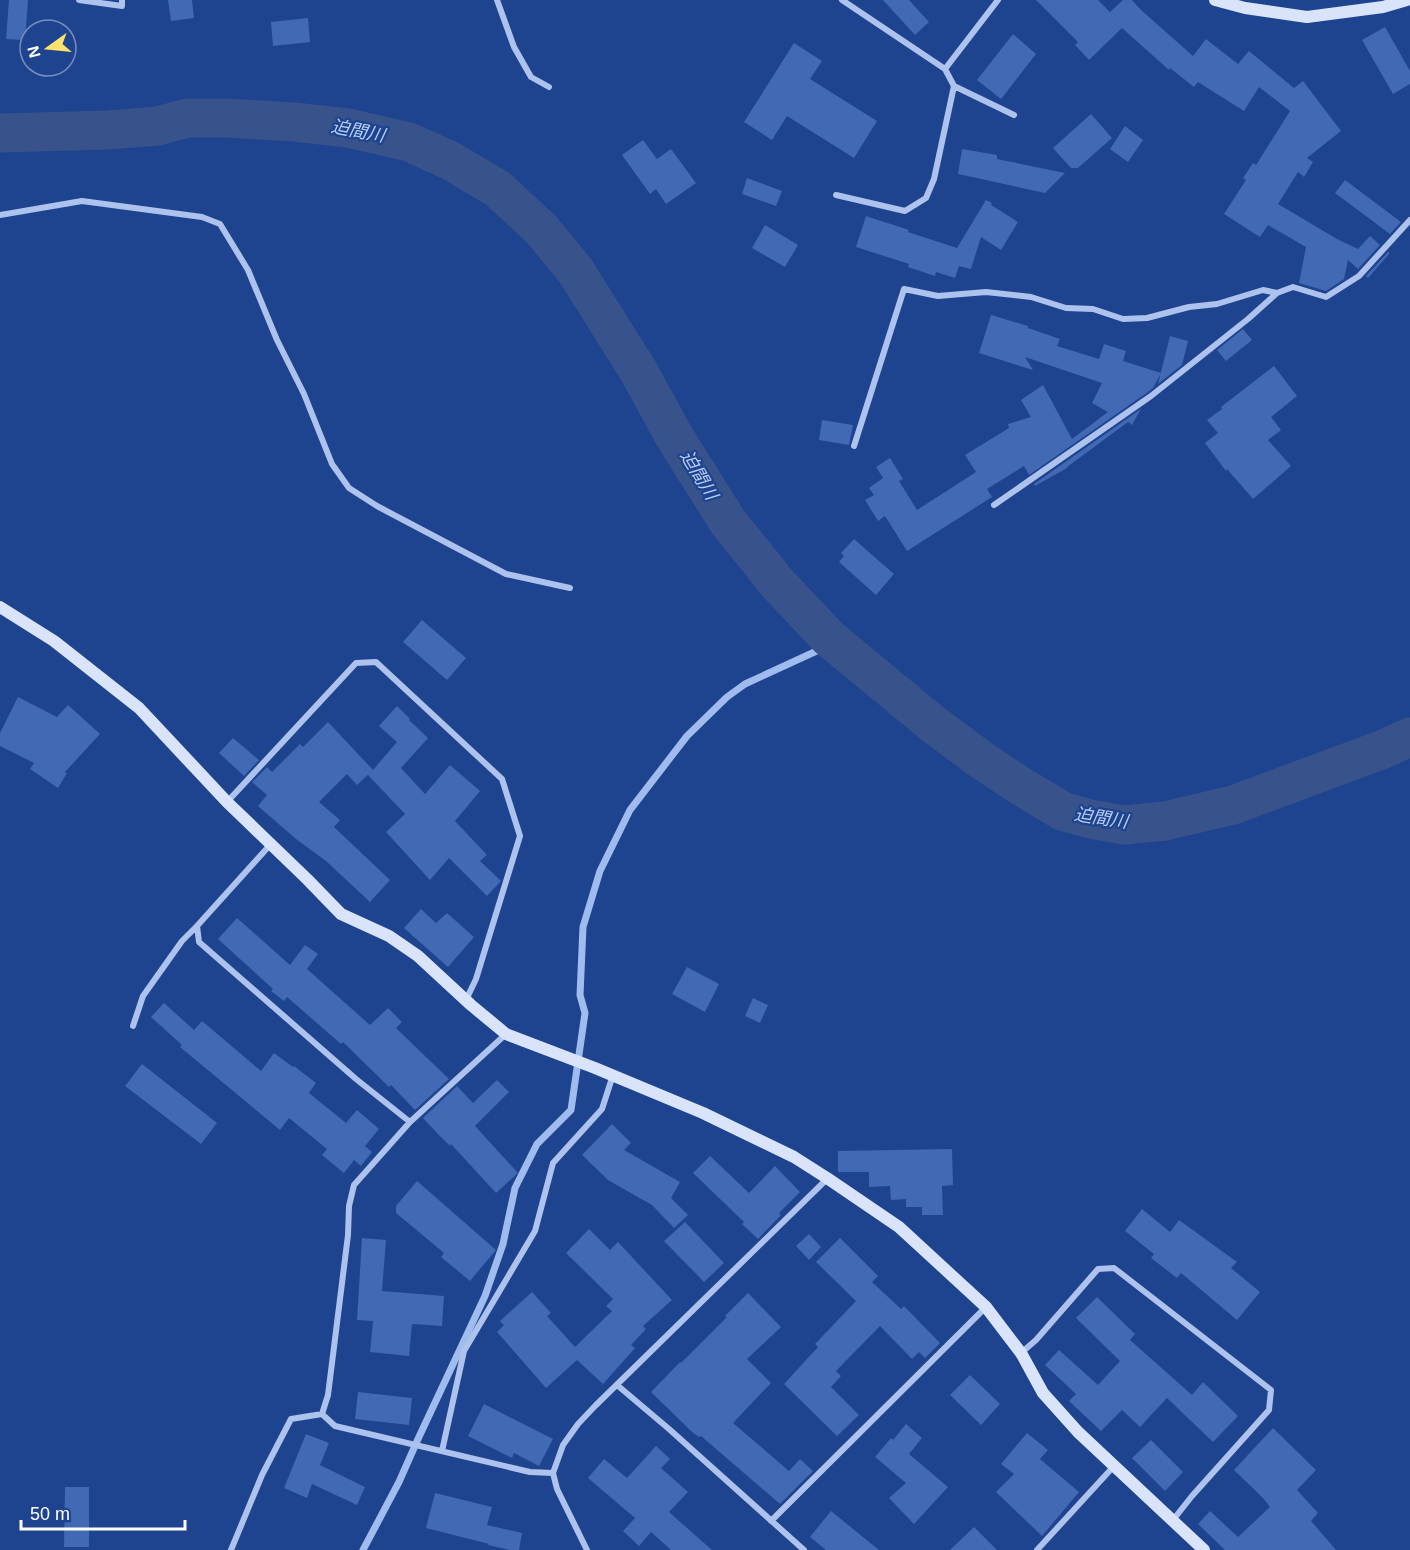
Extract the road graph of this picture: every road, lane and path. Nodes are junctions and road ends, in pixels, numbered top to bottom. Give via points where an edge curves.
1 (79, 0) edge
2 (122, 0) edge
3 (497, 0) edge
4 (842, 0) edge
5 (998, 0) edge
6 (1215, 0) edge
7 (1407, 0) edge
8 (945, 69) junction
9 (954, 86) junction
10 (549, 87) dead end
11 (1014, 115) dead end
12 (836, 195) dead end
13 (0, 215) edge
14 (1410, 220) edge
15 (1277, 292) junction
16 (854, 446) dead end
17 (994, 505) dead end
18 (570, 588) dead end
19 (0, 607) edge
20 (227, 802) junction
21 (270, 845) junction
22 (197, 926) junction
23 (466, 1000) junction
24 (133, 1026) dead end
25 (506, 1034) junction
26 (613, 1075) junction
27 (410, 1122) junction
28 (827, 1178) junction
29 (986, 1307) junction
30 (1021, 1353) junction
31 (617, 1385) junction
32 (322, 1414) junction
33 (442, 1451) junction
34 (1114, 1466) junction
35 (553, 1473) junction
36 (1173, 1520) junction
37 (771, 1521) junction
38 (231, 1550) edge
39 (587, 1550) edge
40 (804, 1550) edge
41 (1037, 1550) edge
42 (1204, 1550) edge

1 - 2 street via 122,6
3 - 10 street via 514,47 531,77
4 - 8 street
5 - 8 street
6 - 7 street via 1306,17
8 - 9 street
9 - 11 street
9 - 12 street via 934,179 926,198 905,211
13 - 18 street via 82,201 202,217 220,224 248,270 332,464 349,488 506,574
14 - 15 street via 1359,276 1326,297 1293,287
15 - 16 street via 1263,290 1217,304 1123,320 1093,309 1066,308 1031,297 986,292 938,296 904,289
15 - 17 street via 1151,396
19 - 20 street via 54,641 139,708
20 - 21 street
20 - 23 street via 356,663 376,662 502,778 520,836
21 - 22 street
21 - 23 street via 341,914 388,936 418,956
22 - 24 street via 143,996
22 - 27 street via 199,942
23 - 25 street
25 - 26 street
25 - 27 street
26 - 28 street via 703,1113 794,1157
26 - 33 street via 602,1109 553,1163 535,1231 465,1351
27 - 32 street via 354,1185 328,1395
28 - 29 street via 899,1227
28 - 31 street
29 - 30 street
29 - 37 street
30 - 34 street via 1043,1393
30 - 36 street via 1098,1269 1114,1268 1270,1390 1269,1410
31 - 35 street via 578,1424
31 - 37 street
32 - 33 street via 335,1426
32 - 38 street via 291,1419 262,1475
33 - 35 street via 530,1472
34 - 36 street
34 - 41 street
35 - 39 street
36 - 42 street
37 - 40 street

